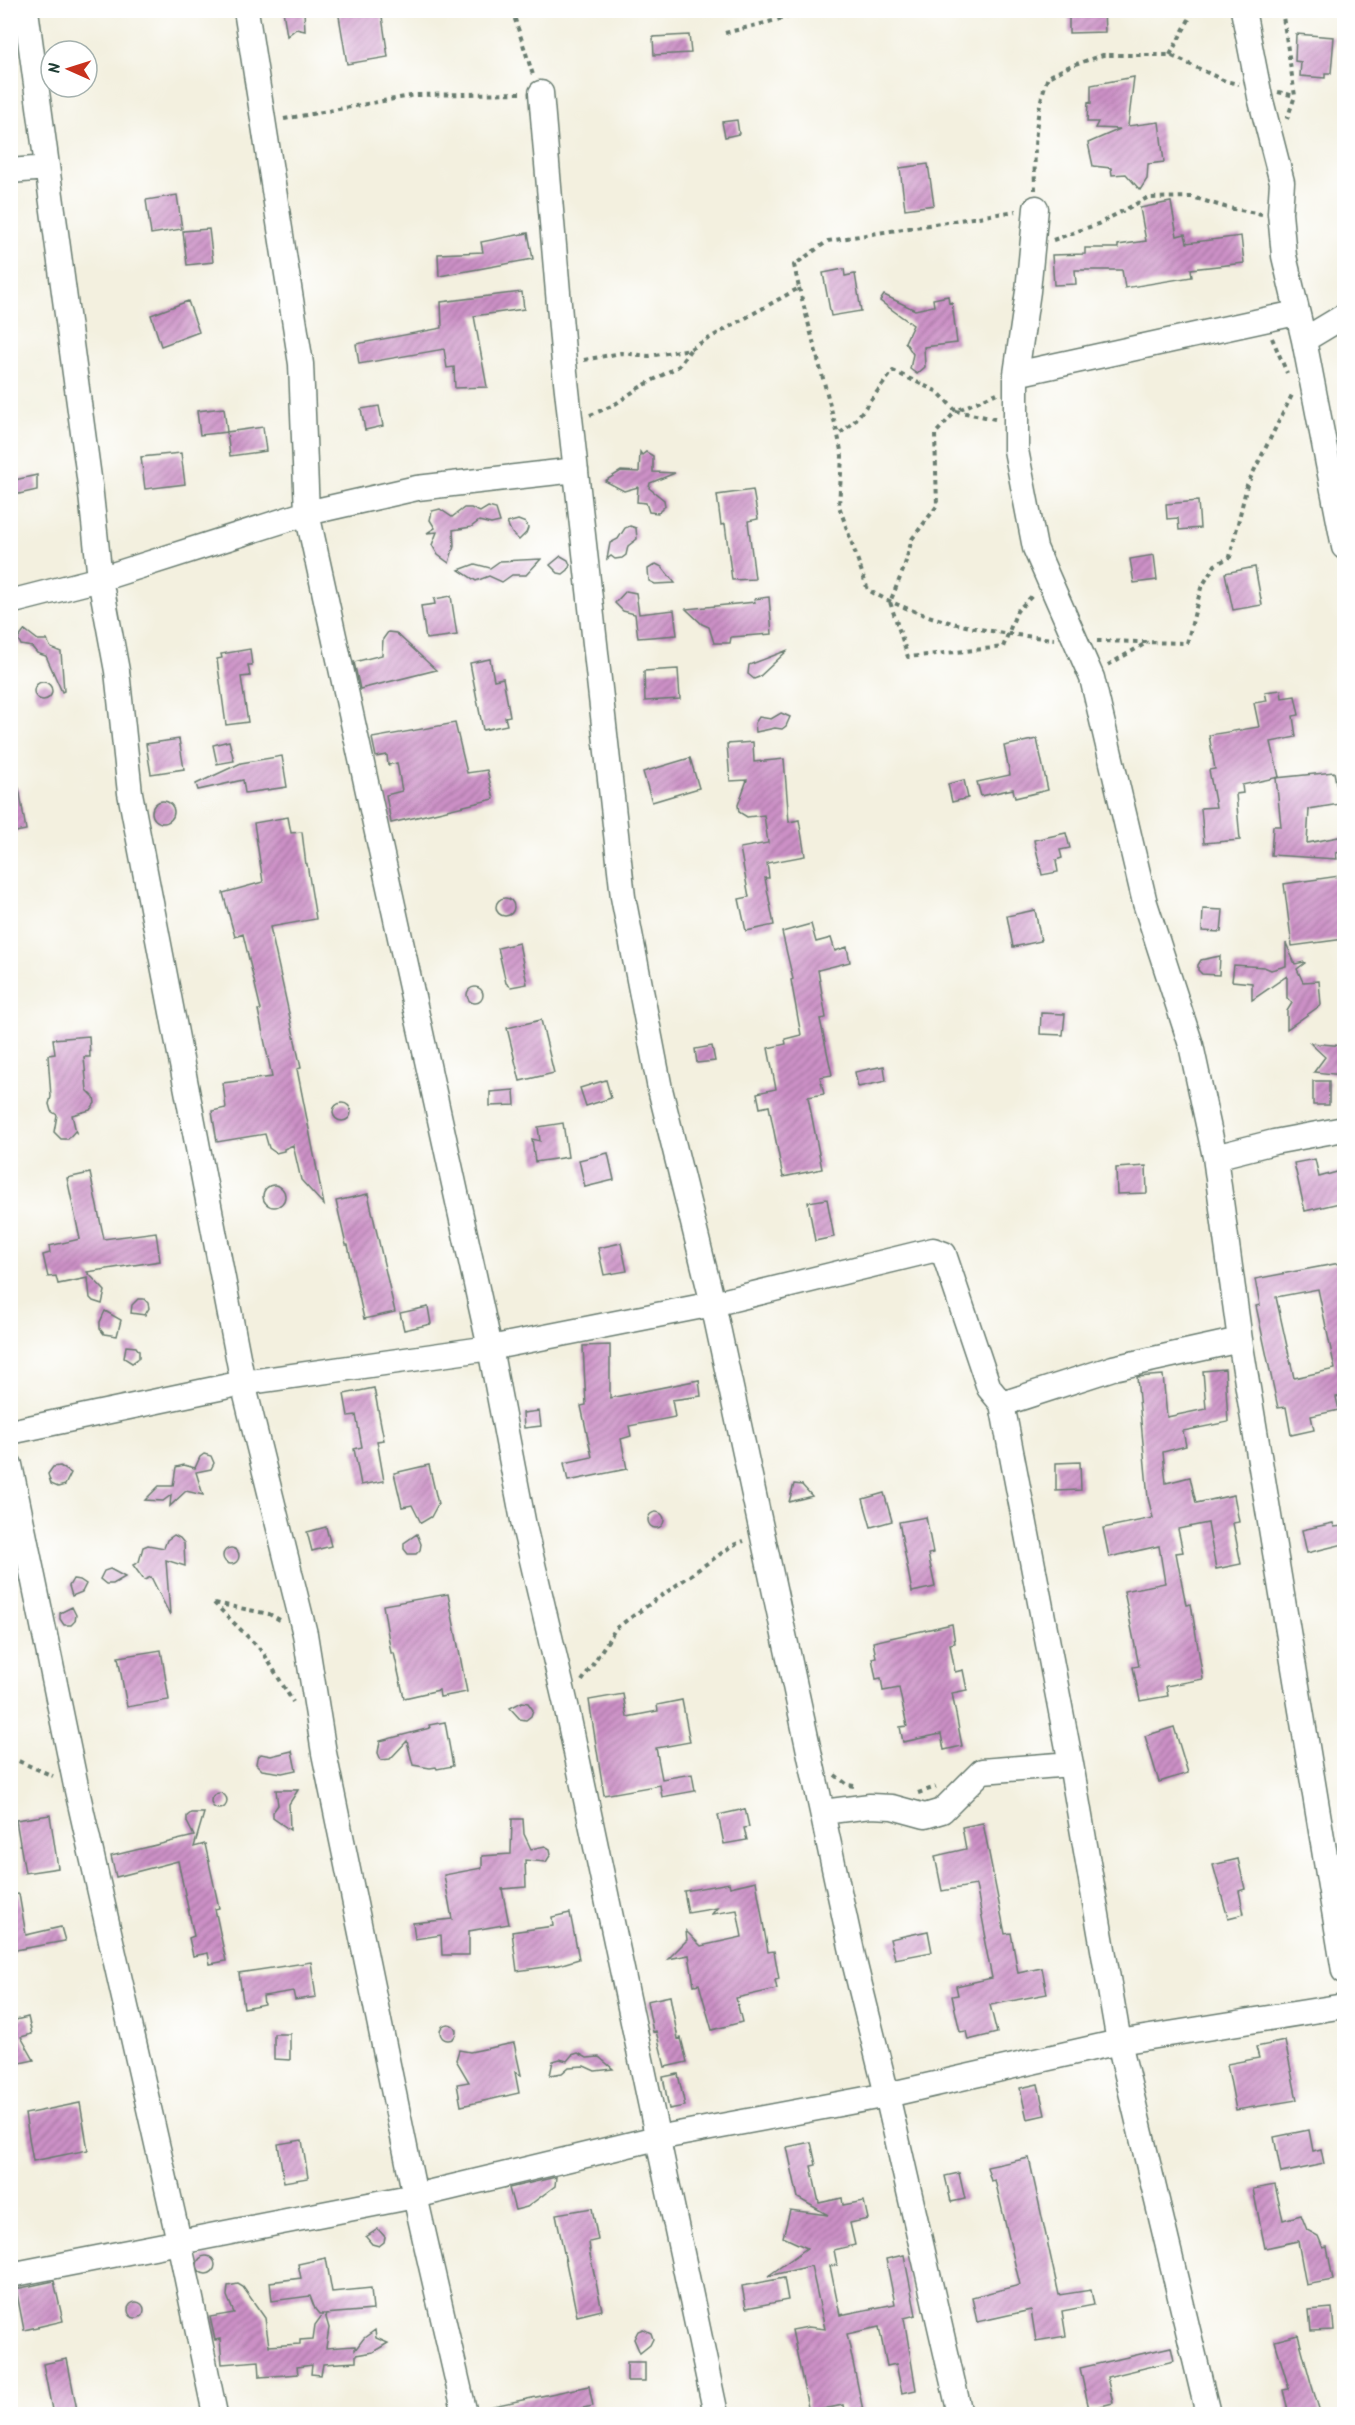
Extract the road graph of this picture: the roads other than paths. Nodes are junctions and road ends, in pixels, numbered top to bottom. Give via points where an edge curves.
1 (26, 10) edge
2 (246, 10) edge
3 (1243, 10) edge
4 (541, 93) road end
5 (47, 168) junction
6 (10, 171) edge
7 (1036, 208) road end
8 (1296, 313) junction
9 (1344, 316) edge
10 (1304, 340) junction
11 (1016, 380) junction
12 (576, 470) junction
13 (306, 513) junction
14 (1344, 547) edge
15 (100, 579) junction
16 (10, 602) edge
17 (1344, 1129) edge
18 (1215, 1157) junction
19 (713, 1304) junction
20 (1240, 1340) junction
21 (490, 1348) junction
22 (243, 1383) junction
23 (1002, 1404) junction
24 (10, 1432) edge
25 (10, 1465) edge
26 (1071, 1764) junction
27 (823, 1812) junction
28 (1344, 1971) edge
29 (1344, 2006) edge
30 (1119, 2042) junction
31 (887, 2095) junction
32 (657, 2138) junction
33 (415, 2196) junction
34 (179, 2241) junction
35 (10, 2275) edge
36 (215, 2415) edge
37 (465, 2415) edge
38 (716, 2415) edge
39 (960, 2415) edge
40 (1208, 2415) edge

1 - 5 street
2 - 13 street via 300,364
3 - 8 street via 1282,182 1284,256
4 - 12 street
5 - 6 street
5 - 15 street
7 - 11 street
8 - 10 street
8 - 11 street
9 - 10 street
10 - 14 street
11 - 18 street via 1016,450 1035,548 1090,675 1145,903 1191,1045
12 - 13 street via 417,488
12 - 19 street via 623,897 660,1089
13 - 15 street
13 - 21 street
15 - 16 street
15 - 22 street via 117,671 130,793
17 - 18 street
18 - 20 street
19 - 21 street
19 - 23 street via 933,1250 944,1254 989,1388
19 - 27 street
20 - 23 street via 1113,1368
20 - 28 street
21 - 22 street
21 - 32 street via 524,1526
22 - 24 street
22 - 33 street via 305,1634 324,1753
23 - 26 street
25 - 34 street via 76,1786
26 - 27 street via 982,1772 942,1811 925,1816 870,1806
26 - 30 street
27 - 31 street
29 - 30 street
30 - 31 street
30 - 40 street
31 - 32 street
31 - 39 street
32 - 33 street
32 - 38 street
33 - 34 street
33 - 37 street
34 - 35 street
34 - 36 street

